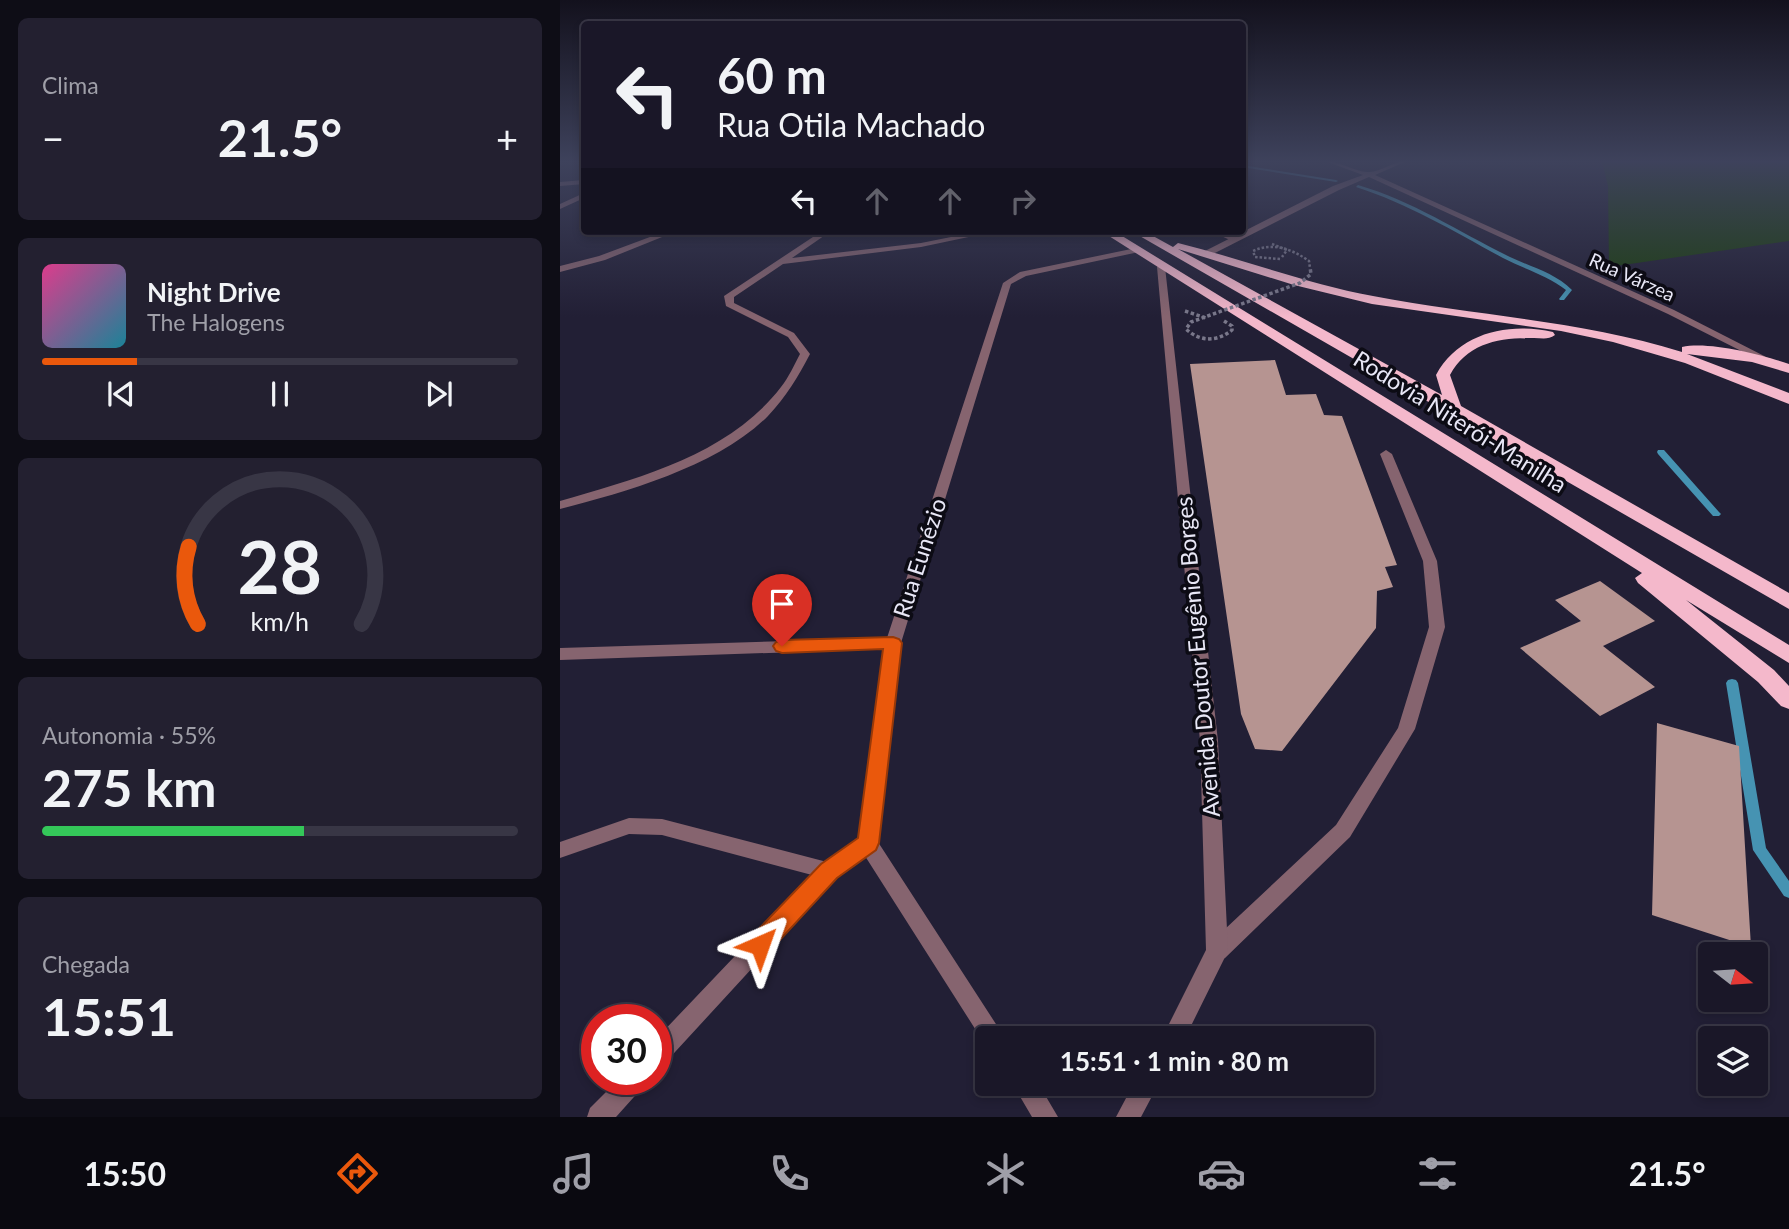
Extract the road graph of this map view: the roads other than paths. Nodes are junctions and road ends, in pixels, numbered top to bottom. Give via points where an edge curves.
1 (1284, 213) edge
2 (1454, 213) edge
3 (1246, 232) edge
4 (662, 235) edge
5 (820, 235) edge
6 (974, 235) edge
7 (1225, 235) edge
8 (1239, 235) edge
9 (1142, 237) edge
10 (1233, 238) junction
11 (1206, 254) junction
12 (776, 262) junction
13 (1161, 267) junction
14 (560, 269) edge
15 (1658, 348) junction
16 (1767, 360) junction
17 (1789, 369) edge
18 (1789, 398) edge
19 (1454, 408) junction
20 (1789, 411) edge
21 (1386, 454) dead end
22 (560, 505) edge
23 (1582, 527) junction
24 (1789, 602) edge
25 (893, 643) junction
26 (560, 653) edge
27 (1789, 655) edge
28 (1789, 700) edge
29 (868, 843) junction
30 (560, 850) edge
31 (829, 871) junction
32 (1217, 951) junction
33 (986, 1026) edge
34 (1179, 1026) edge
35 (672, 1039) edge
36 (620, 1095) edge
37 (1032, 1096) edge
38 (1140, 1096) edge
39 (599, 1117) edge
40 (1046, 1117) edge
41 (1128, 1117) edge

1 - 3 street
2 - 16 street, Rua Várzea
4 - 14 street
5 - 12 street
6 - 12 street via 921,246
7 - 10 street
8 - 10 street
9 - 11 highway
9 - 13 highway, Rodovia Niterói-Manilha
9 - 19 highway, Rodovia Niterói-Manilha
9 - 25 street, Rua Eunézio via 1007,283
10 - 11 street
11 - 15 highway via 1316,289 1588,332
12 - 22 street via 729,296 729,304 791,335 805,354 796,378 749,428 700,457
13 - 23 highway, Rodovia Niterói-Manilha
13 - 32 street, Avenida Doutor Eugênio Borges via 1209,741
15 - 16 highway
15 - 18 highway
16 - 17 highway
19 - 20 highway via 1443,375 1455,352 1490,338 1542,335 1685,364
19 - 24 highway, Rodovia Niterói-Manilha
21 - 32 street via 1430,561 1437,627 1406,729 1343,831
23 - 27 highway, Rodovia Niterói-Manilha
23 - 28 highway via 1766,676
25 - 26 street
25 - 29 street, Rua Eunézio
29 - 31 street
29 - 33 street
30 - 31 street via 629,826 662,827
31 - 35 street
32 - 34 street, Avenida Doutor Eugênio Borges
36 - 39 street
37 - 40 street
38 - 41 street

